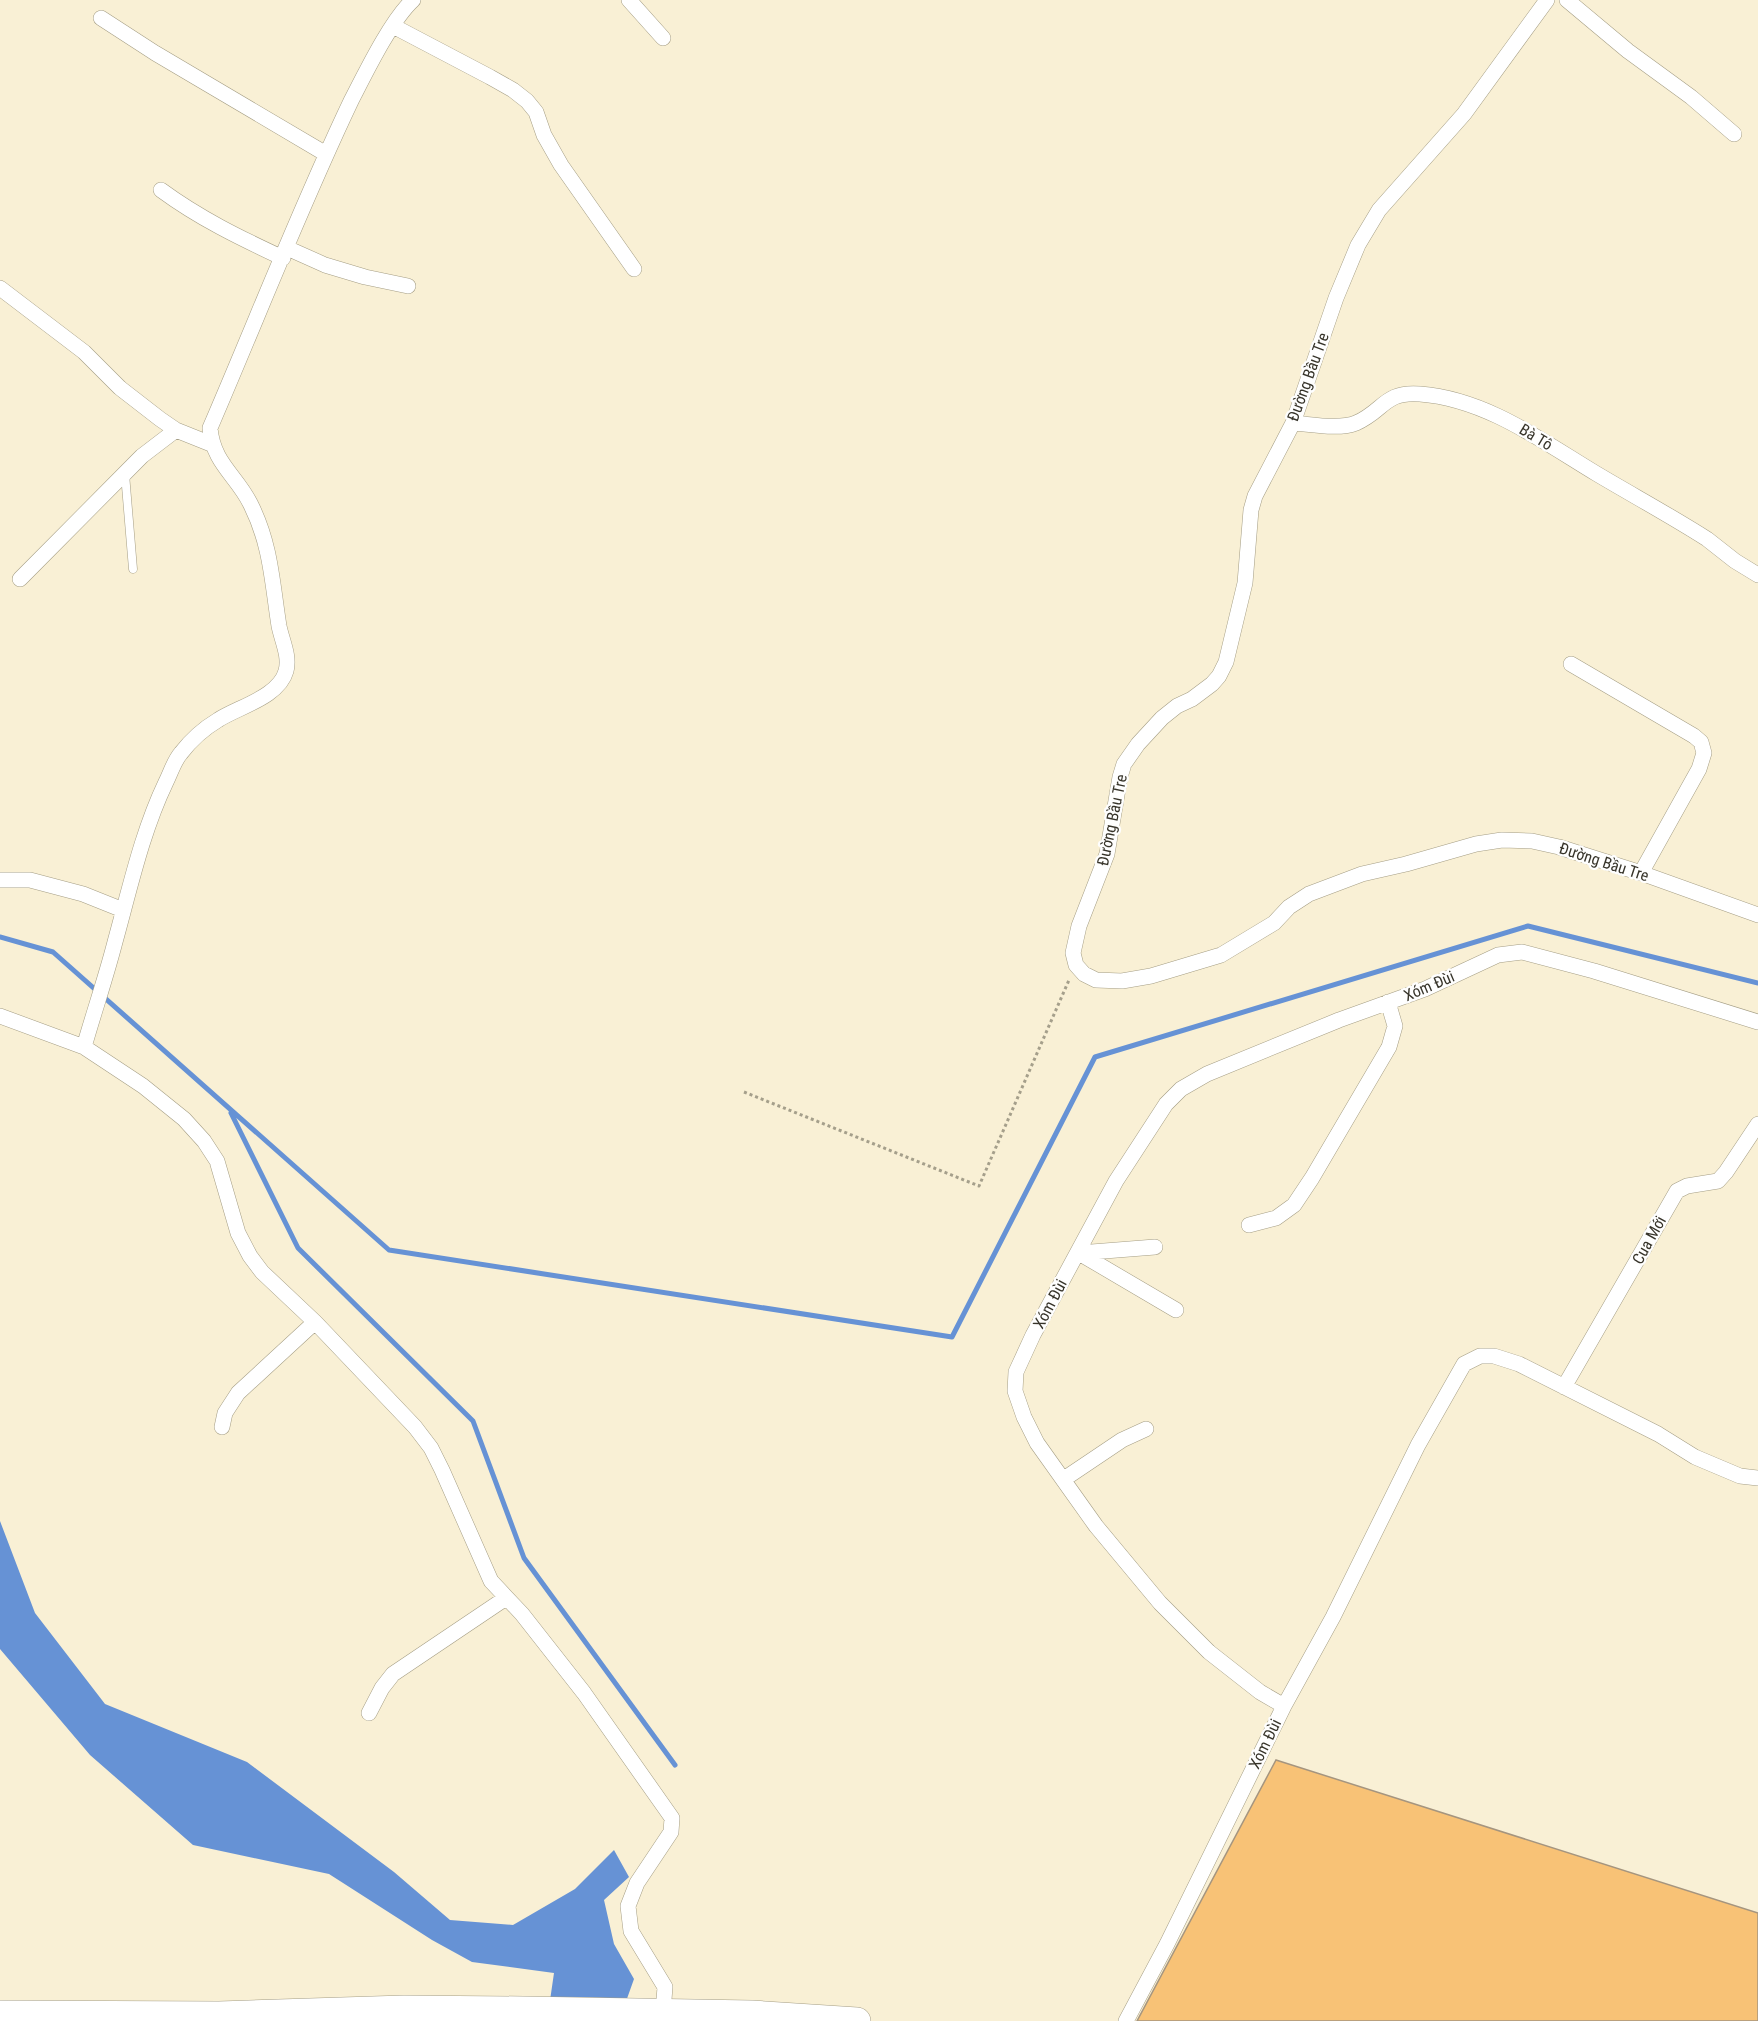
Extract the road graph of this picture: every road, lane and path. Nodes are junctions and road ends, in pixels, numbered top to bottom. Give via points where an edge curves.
1 (413, 0) edge
2 (629, 0) edge
3 (1547, 0) edge
4 (1567, 0) edge
5 (101, 18) dead end
6 (393, 26) junction
7 (663, 38) dead end
8 (1734, 134) dead end
9 (326, 154) junction
10 (161, 190) dead end
11 (285, 253) junction
12 (634, 269) dead end
13 (408, 286) dead end
14 (0, 288) edge
15 (1293, 423) junction
16 (176, 430) junction
17 (212, 444) junction
18 (125, 472) junction
19 (133, 569) dead end
20 (1758, 575) edge
21 (20, 579) dead end
22 (1571, 664) dead end
23 (1641, 873) junction
24 (0, 880) edge
25 (123, 910) junction
26 (1758, 915) edge
27 (1076, 964) junction
28 (1388, 1002) junction
29 (0, 1016) edge
30 (1758, 1022) edge
31 (84, 1047) junction
32 (744, 1092) dead end
33 (1758, 1124) edge
34 (1249, 1225) dead end
35 (1155, 1247) dead end
36 (1079, 1253) junction
37 (1176, 1310) dead end
38 (315, 1322) junction
39 (1564, 1387) junction
40 (222, 1427) dead end
41 (1146, 1429) dead end
42 (1758, 1478) edge
43 (1064, 1479) junction
44 (506, 1598) junction
45 (1284, 1706) junction
46 (369, 1713) dead end
47 (663, 2012) junction
48 (0, 2014) edge
49 (857, 2021) edge
50 (1126, 2021) edge

1 - 6 street
2 - 7 street
3 - 15 street, Đường Bầu Tre via 1464,114 1384,204 1366,231 1336,298
4 - 8 street
5 - 9 street
6 - 9 street
6 - 12 street via 527,101 561,165
9 - 11 street
10 - 11 street via 220,228
11 - 13 street
11 - 17 street via 210,429
14 - 16 street
15 - 20 street, Bà Tô via 1355,424 1400,394 1463,403 1510,422 1707,539
15 - 27 street, Đường Bầu Tre via 1251,510 1241,604 1223,669 1203,692 1162,718 1124,764 1107,854 1074,943
16 - 17 street
16 - 18 street
17 - 25 street via 264,532 286,672 271,693 218,719 179,756 157,802
18 - 19 lane
18 - 21 street
22 - 23 street via 1701,742 1704,753 1699,769
23 - 26 street, Đường Bầu Tre
23 - 27 street, Đường Bầu Tre via 1532,841 1476,844 1362,874 1309,894 1274,923 1221,955 1198,963 1122,981 1096,980
24 - 25 street via 30,880
25 - 31 street
27 - 32 path via 979,1186
28 - 30 street, Xóm Đùi via 1498,955 1522,952
28 - 34 street via 1395,1026 1389,1047 1312,1178 1294,1205 1276,1218
28 - 36 street, Xóm Đùi via 1207,1074 1181,1089 1166,1104 1116,1181
29 - 31 street
31 - 38 street via 151,1093 204,1141 218,1161 238,1233 250,1256
33 - 39 street, Cua Mới via 1718,1181 1677,1191
35 - 36 street
36 - 37 street
36 - 43 street, Xóm Đùi via 1016,1372 1015,1391 1024,1417 1037,1443
38 - 40 street via 238,1394 225,1413
38 - 44 street via 431,1448 482,1564
39 - 42 street via 1695,1457 1740,1476
39 - 45 street via 1494,1356 1480,1356 1464,1364 1418,1444 1333,1617
41 - 43 street via 1122,1440
43 - 45 street, Xóm Đùi via 1096,1526 1160,1603 1209,1652
44 - 46 street via 393,1674
44 - 47 street via 584,1693 672,1818 670,1832 637,1884 628,1906 631,1930 665,1987
45 - 50 street, Xóm Đùi
47 - 48 highway via 404,2009 219,2015
47 - 49 highway

